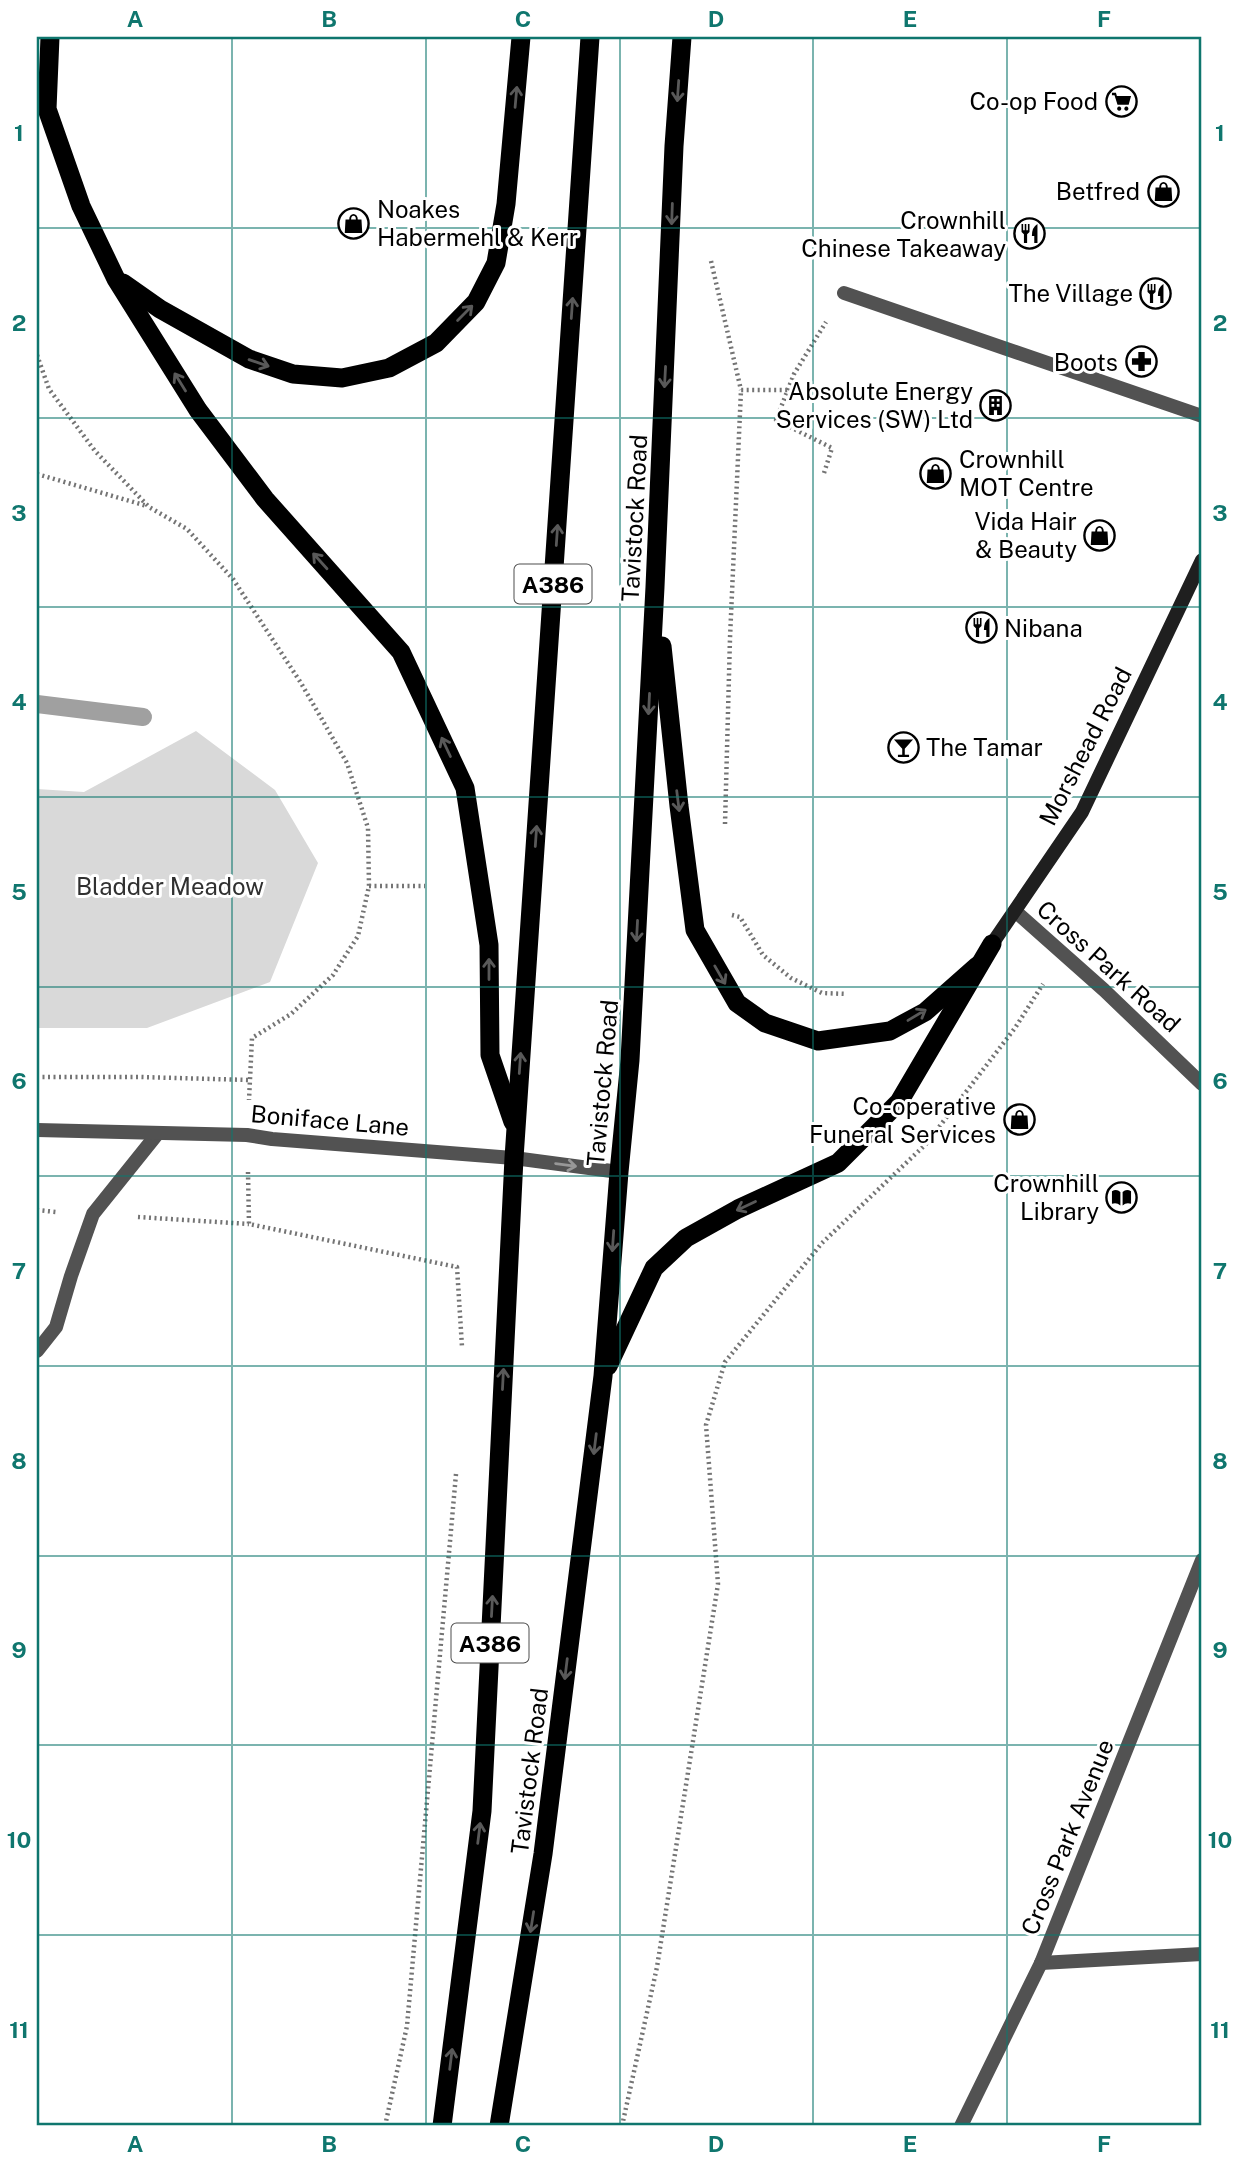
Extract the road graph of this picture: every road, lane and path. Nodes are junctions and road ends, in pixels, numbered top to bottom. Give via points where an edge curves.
1 (50, 37) edge
2 (521, 37) edge
3 (590, 37) edge
4 (682, 37) edge
5 (712, 251) dead end
6 (116, 279) junction
7 (844, 293) joint
8 (37, 355) edge
9 (741, 390) junction
10 (788, 390) junction
11 (1202, 416) edge
12 (824, 473) dead end
13 (37, 474) edge
14 (149, 507) junction
15 (1202, 560) edge
16 (655, 587) junction
17 (725, 824) dead end
18 (369, 886) junction
19 (425, 886) dead end
20 (1015, 911) junction
21 (721, 912) dead end
22 (992, 944) joint
23 (1063, 954) junction
24 (977, 966) junction
25 (847, 994) dead end
26 (37, 1077) edge
27 (1202, 1084) edge
28 (37, 1130) edge
29 (516, 1131) junction
30 (158, 1133) junction
31 (247, 1135) junction
32 (514, 1158) junction
33 (619, 1172) junction
34 (37, 1210) edge
35 (93, 1214) junction
36 (249, 1224) junction
37 (462, 1349) dead end
38 (37, 1350) edge
39 (603, 1376) junction
40 (456, 1473) dead end
41 (1202, 1560) edge
42 (1202, 1954) edge
43 (1041, 1963) junction
44 (385, 2126) edge
45 (442, 2126) edge
46 (499, 2126) edge
47 (622, 2126) edge
48 (961, 2126) edge

1 - 6 highway via 47,110 80,206
6 -> 2 highway via 249,359 293,374 342,378 389,368 436,343 476,302 496,263
29 -> 3 highway, Tavistock Road / A386
4 -> 16 highway, Tavistock Road
5 - 9 path via 711,265
29 -> 6 highway via 490,1055 489,945 460,775 401,652 265,499 198,410
7 - 10 path
7 - 11 street
8 - 14 path via 49,389 95,452
9 - 10 path
9 - 17 path
10 - 12 path via 776,420 832,448
13 - 14 path
14 - 18 path via 187,530 233,579 321,717 347,763 368,828
15 - 20 main road, Morshead Road via 1082,812
16 -> 24 highway via 695,930 737,1003 765,1023 818,1041 890,1031 925,1012
16 -> 33 highway, Tavistock Road via 631,1046
18 - 19 path
18 - 26 path via 358,936 333,975 291,1014 252,1038 250,1080
20 - 22 main road, Morshead Road
20 - 23 street, Cross Park Road
21 - 25 path via 740,917 763,955 791,978 822,993
22 - 24 highway
23 - 27 street, Cross Park Road
23 - 47 path via 1015,1028 926,1144 822,1243 725,1362 706,1425 718,1584 657,1967
24 -> 39 highway via 899,1102 838,1163 686,1238 654,1268
28 - 30 street, Boniface Lane
29 - 32 highway, Tavistock Road / A386
30 - 31 street, Boniface Lane
30 - 35 street
31 - 32 street, Boniface Lane
31 - 36 path
32 -> 33 street, Boniface Lane
45 -> 32 highway, Tavistock Road / A386 via 482,1811
33 -> 39 highway, Tavistock Road
34 - 35 path
35 - 36 path
35 - 38 street via 56,1327
36 - 37 path via 457,1267
39 -> 46 highway, Tavistock Road via 543,1854
40 - 44 path via 407,2026
41 - 43 street, Cross Park Avenue
42 - 43 street
43 - 48 street, Cross Park Avenue

